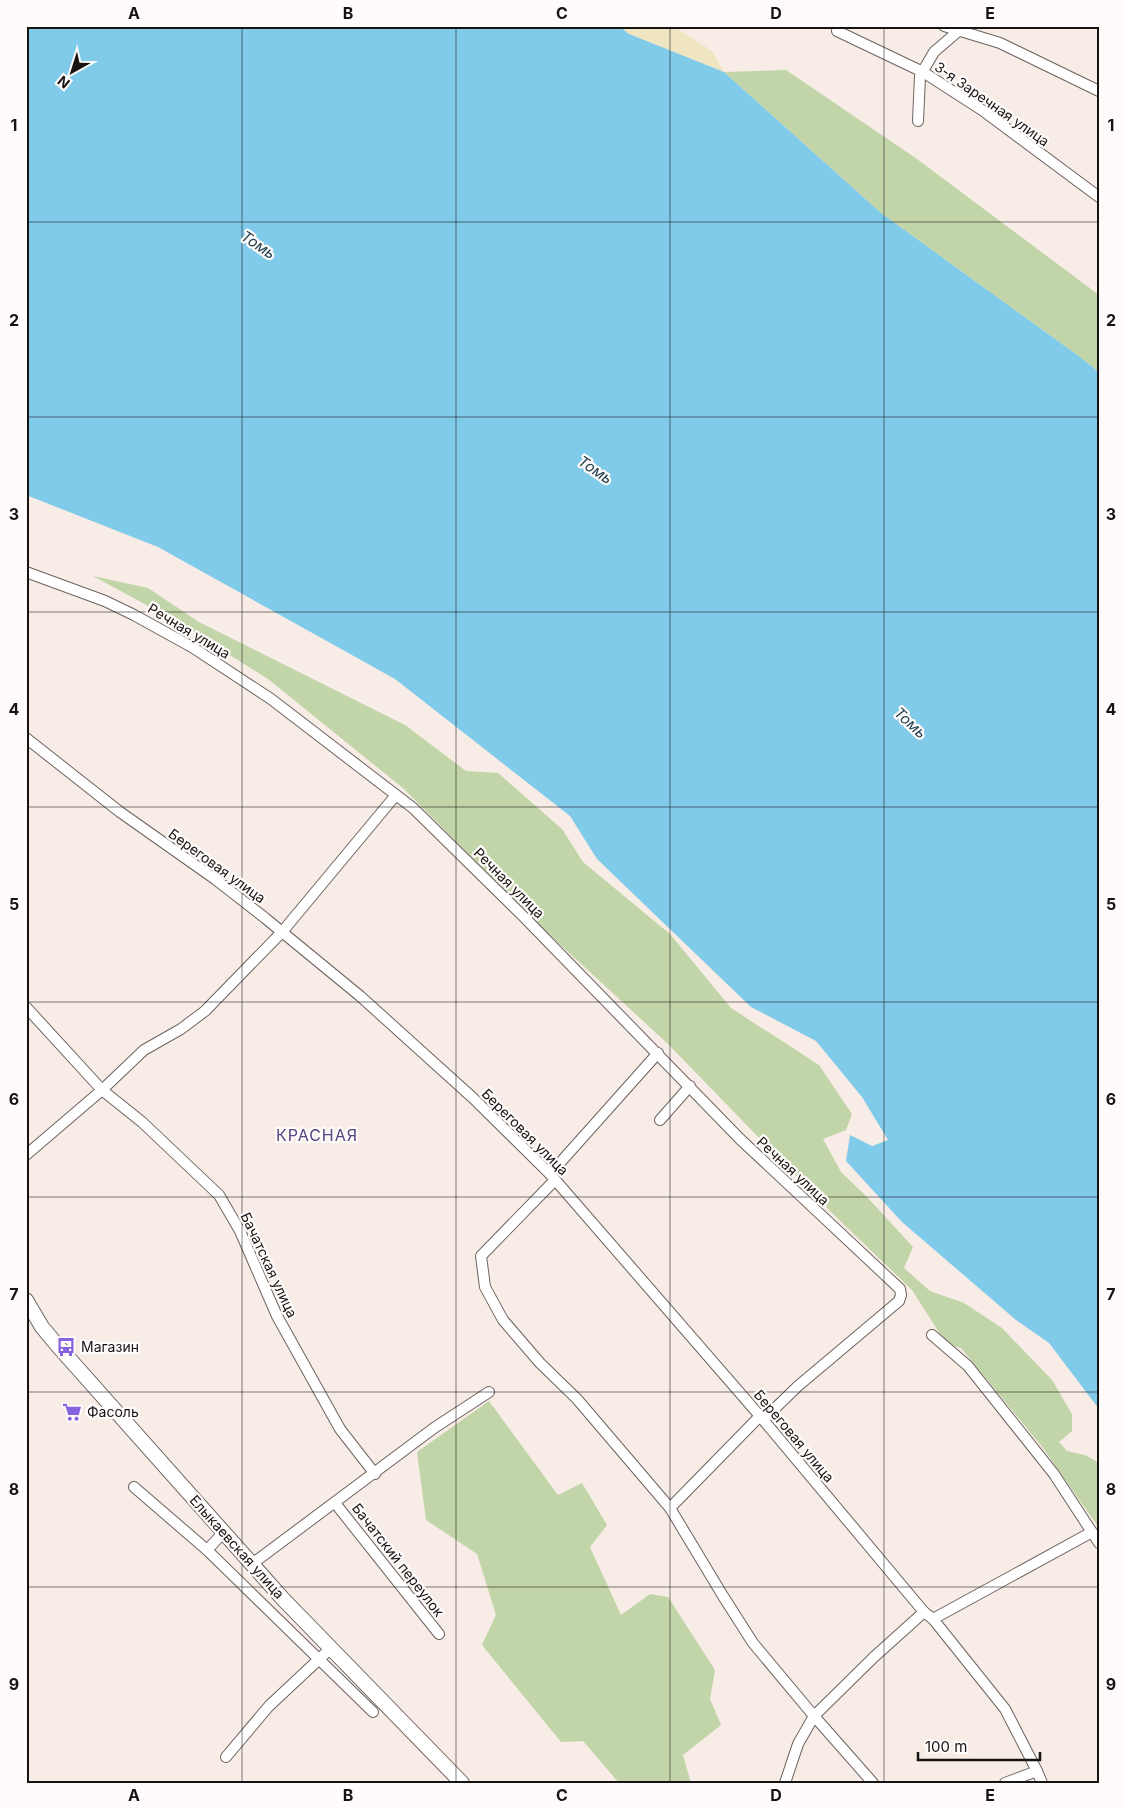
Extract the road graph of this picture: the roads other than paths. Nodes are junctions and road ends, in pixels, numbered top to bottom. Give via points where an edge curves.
1 (944, 26) edge
2 (961, 28) edge
3 (837, 31) dead end
4 (923, 72) junction
5 (1099, 91) edge
6 (918, 121) dead end
7 (1099, 197) edge
8 (26, 572) edge
9 (26, 738) edge
10 (396, 795) junction
11 (282, 932) junction
12 (26, 1007) edge
13 (658, 1053) junction
14 (690, 1086) junction
15 (102, 1090) junction
16 (660, 1120) dead end
17 (26, 1155) edge
18 (552, 1177) junction
19 (26, 1300) edge
20 (932, 1335) dead end
21 (489, 1392) dead end
22 (762, 1418) junction
23 (374, 1474) junction
24 (134, 1487) dead end
25 (336, 1503) junction
26 (670, 1508) junction
27 (1092, 1532) junction
28 (223, 1533) junction
29 (1099, 1543) edge
30 (207, 1550) junction
31 (252, 1564) junction
32 (924, 1612) junction
33 (933, 1619) junction
34 (439, 1634) dead end
35 (331, 1648) junction
36 (320, 1659) junction
37 (374, 1712) dead end
38 (814, 1716) junction
39 (226, 1757) dead end
40 (1037, 1770) junction
41 (462, 1783) edge
42 (785, 1783) edge
43 (873, 1783) edge
44 (1005, 1783) edge
45 (1042, 1783) edge

1 - 2 street
2 - 4 street via 934,52
2 - 5 street
3 - 4 street, 3-я Заречная улица
4 - 6 street via 920,76
4 - 7 street, 3-я Заречная улица via 982,110
8 - 10 street, Речная улица via 134,615 192,647 271,699
9 - 11 street, Береговая улица
10 - 11 street
10 - 13 street, Речная улица via 427,821
11 - 15 street via 204,1010 181,1029 144,1050
11 - 18 street, Береговая улица via 360,996 473,1098
12 - 15 street, Бачатская улица
13 - 14 street, Речная улица
13 - 18 street
14 - 16 street
14 - 22 street, Речная улица via 740,1139 900,1289 899,1301
15 - 17 street
15 - 23 street, Бачатская улица via 142,1122 219,1195 240,1231 277,1316 340,1429
18 - 22 street, Береговая улица
18 - 26 street via 481,1256 485,1287 503,1320 577,1399
19 - 28 street, Елыкаевская улица via 57,1345
20 - 27 street via 968,1366 1054,1474
21 - 23 street via 434,1428
22 - 26 street via 701,1474
22 - 32 street, Береговая улица
23 - 25 street
24 - 30 street
25 - 31 street
25 - 34 street, Бачатский переулок
26 - 38 street via 753,1643
27 - 29 street
27 - 33 street
28 - 30 street
28 - 31 street, Елыкаевская улица
30 - 36 street
31 - 35 street, Елыкаевская улица
32 - 33 street, Береговая улица
32 - 38 street
33 - 40 street, Береговая улица via 1005,1709
35 - 36 street
35 - 41 street, Елыкаевская улица
36 - 37 street
36 - 39 street via 269,1706
38 - 42 street via 798,1744
38 - 43 street
40 - 44 street
40 - 45 street, Береговая улица

